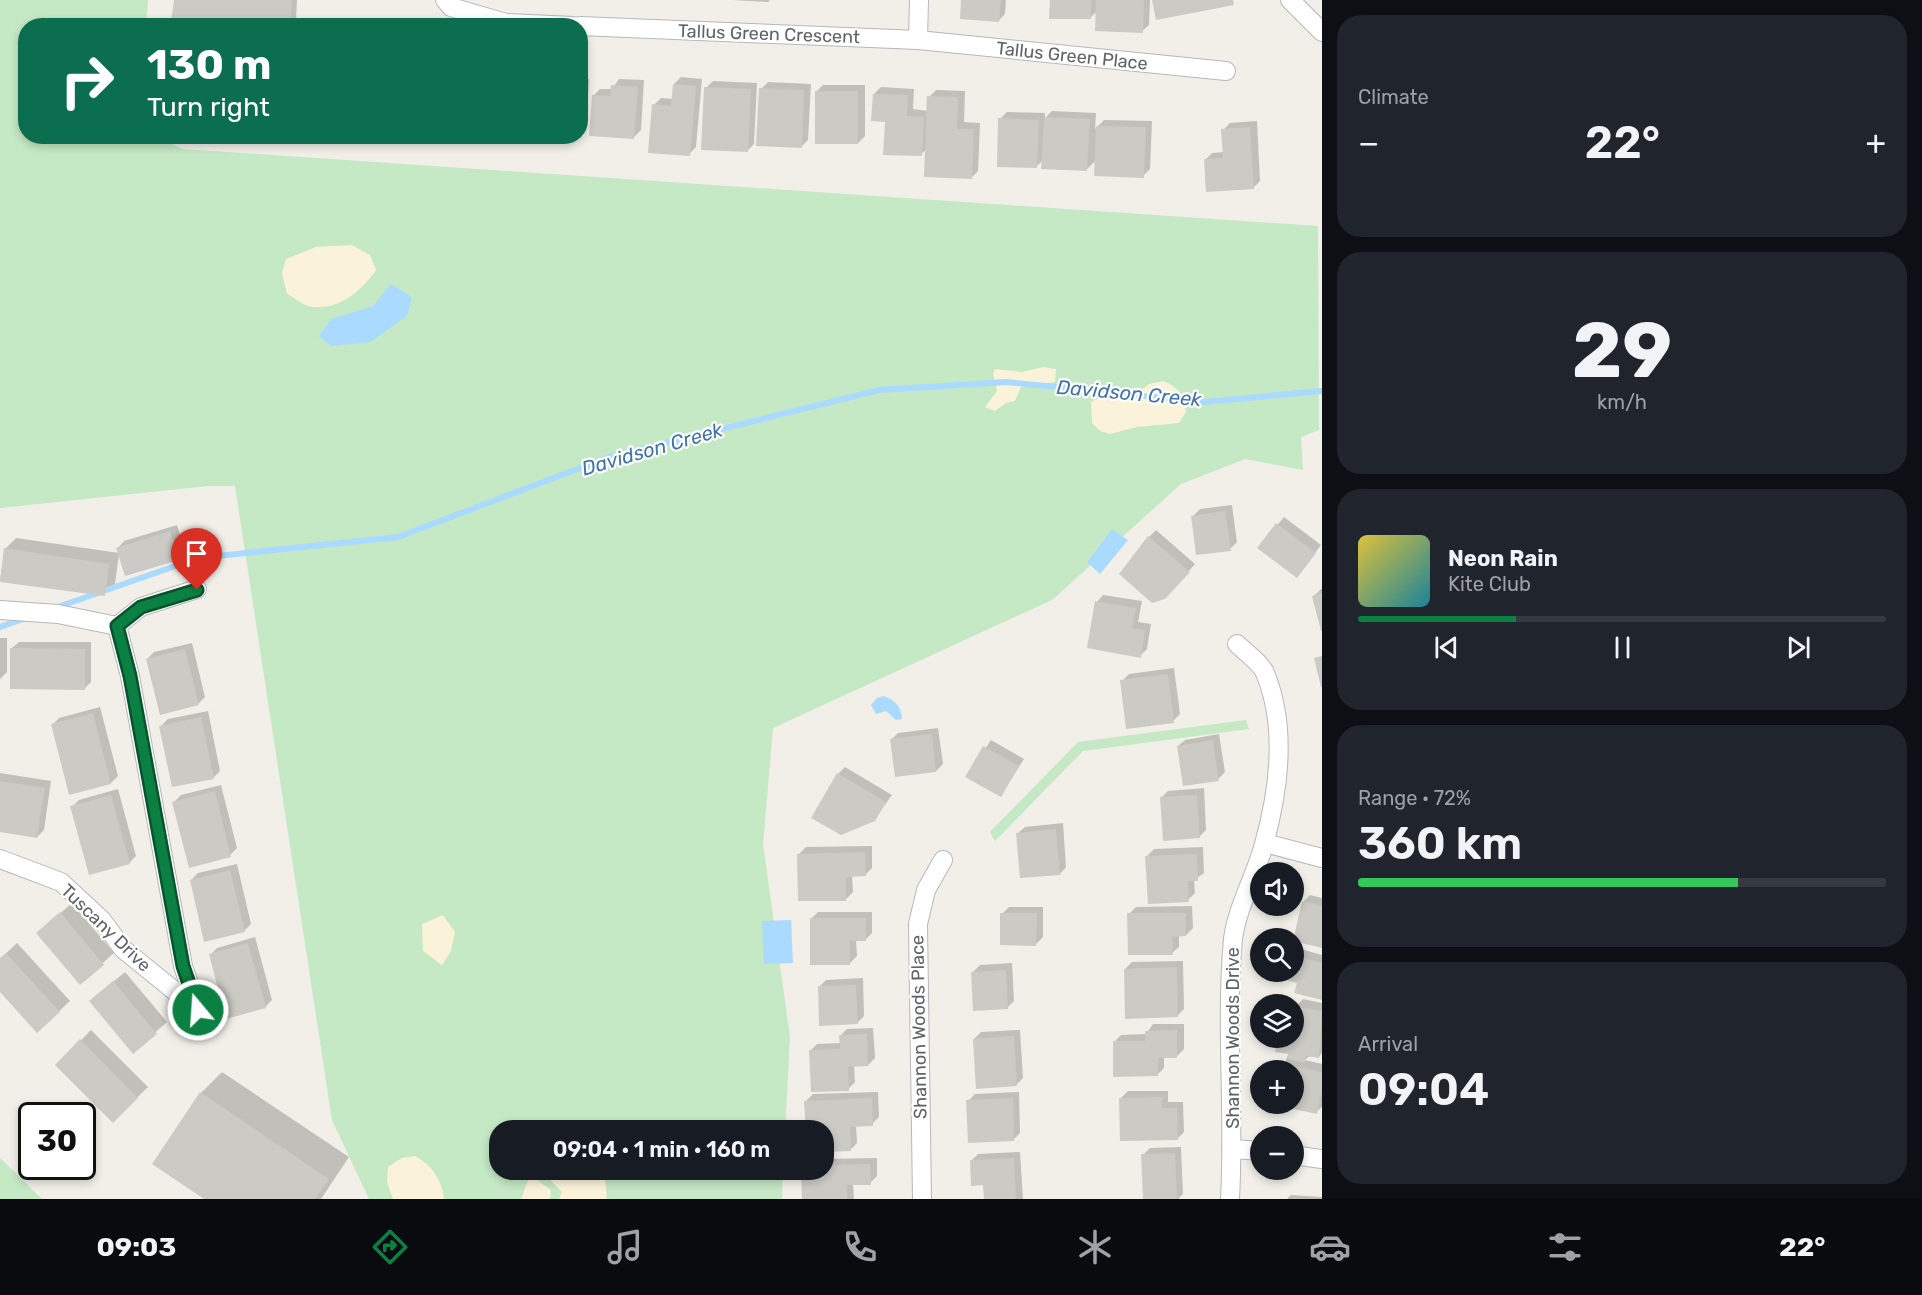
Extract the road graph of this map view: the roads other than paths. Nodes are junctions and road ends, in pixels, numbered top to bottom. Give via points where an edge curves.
1 (445, 0) edge
2 (919, 0) edge
3 (1290, 0) edge
4 (489, 18) edge
5 (588, 26) edge
6 (1322, 32) edge
7 (918, 40) junction
8 (1226, 71) dead end
9 (197, 590) dead end
10 (0, 610) edge
11 (117, 626) junction
12 (1237, 644) dead end
13 (1264, 843) junction
14 (1322, 858) edge
15 (0, 859) edge
16 (943, 860) dead end
17 (1233, 1149) junction
18 (1250, 1150) edge
19 (1304, 1157) edge
20 (1322, 1159) edge
21 (922, 1199) edge
22 (1230, 1199) edge

1 - 4 street via 451,7
2 - 7 street
3 - 6 street
5 - 7 street, Tallus Green Crescent
7 - 8 street, Tallus Green Place
9 - 11 street via 141,607
10 - 11 street via 58,614
11 - 15 street, Tuscany Drive via 130,676 183,966 198,1010 123,949 102,920 61,882
12 - 13 street, Shannon Woods Drive via 1265,671 1277,718 1279,761
13 - 14 street
13 - 17 street, Shannon Woods Drive via 1233,936
16 - 21 street, Shannon Woods Place via 926,890 918,924
17 - 18 street
17 - 22 street, Shannon Woods Drive
19 - 20 street

